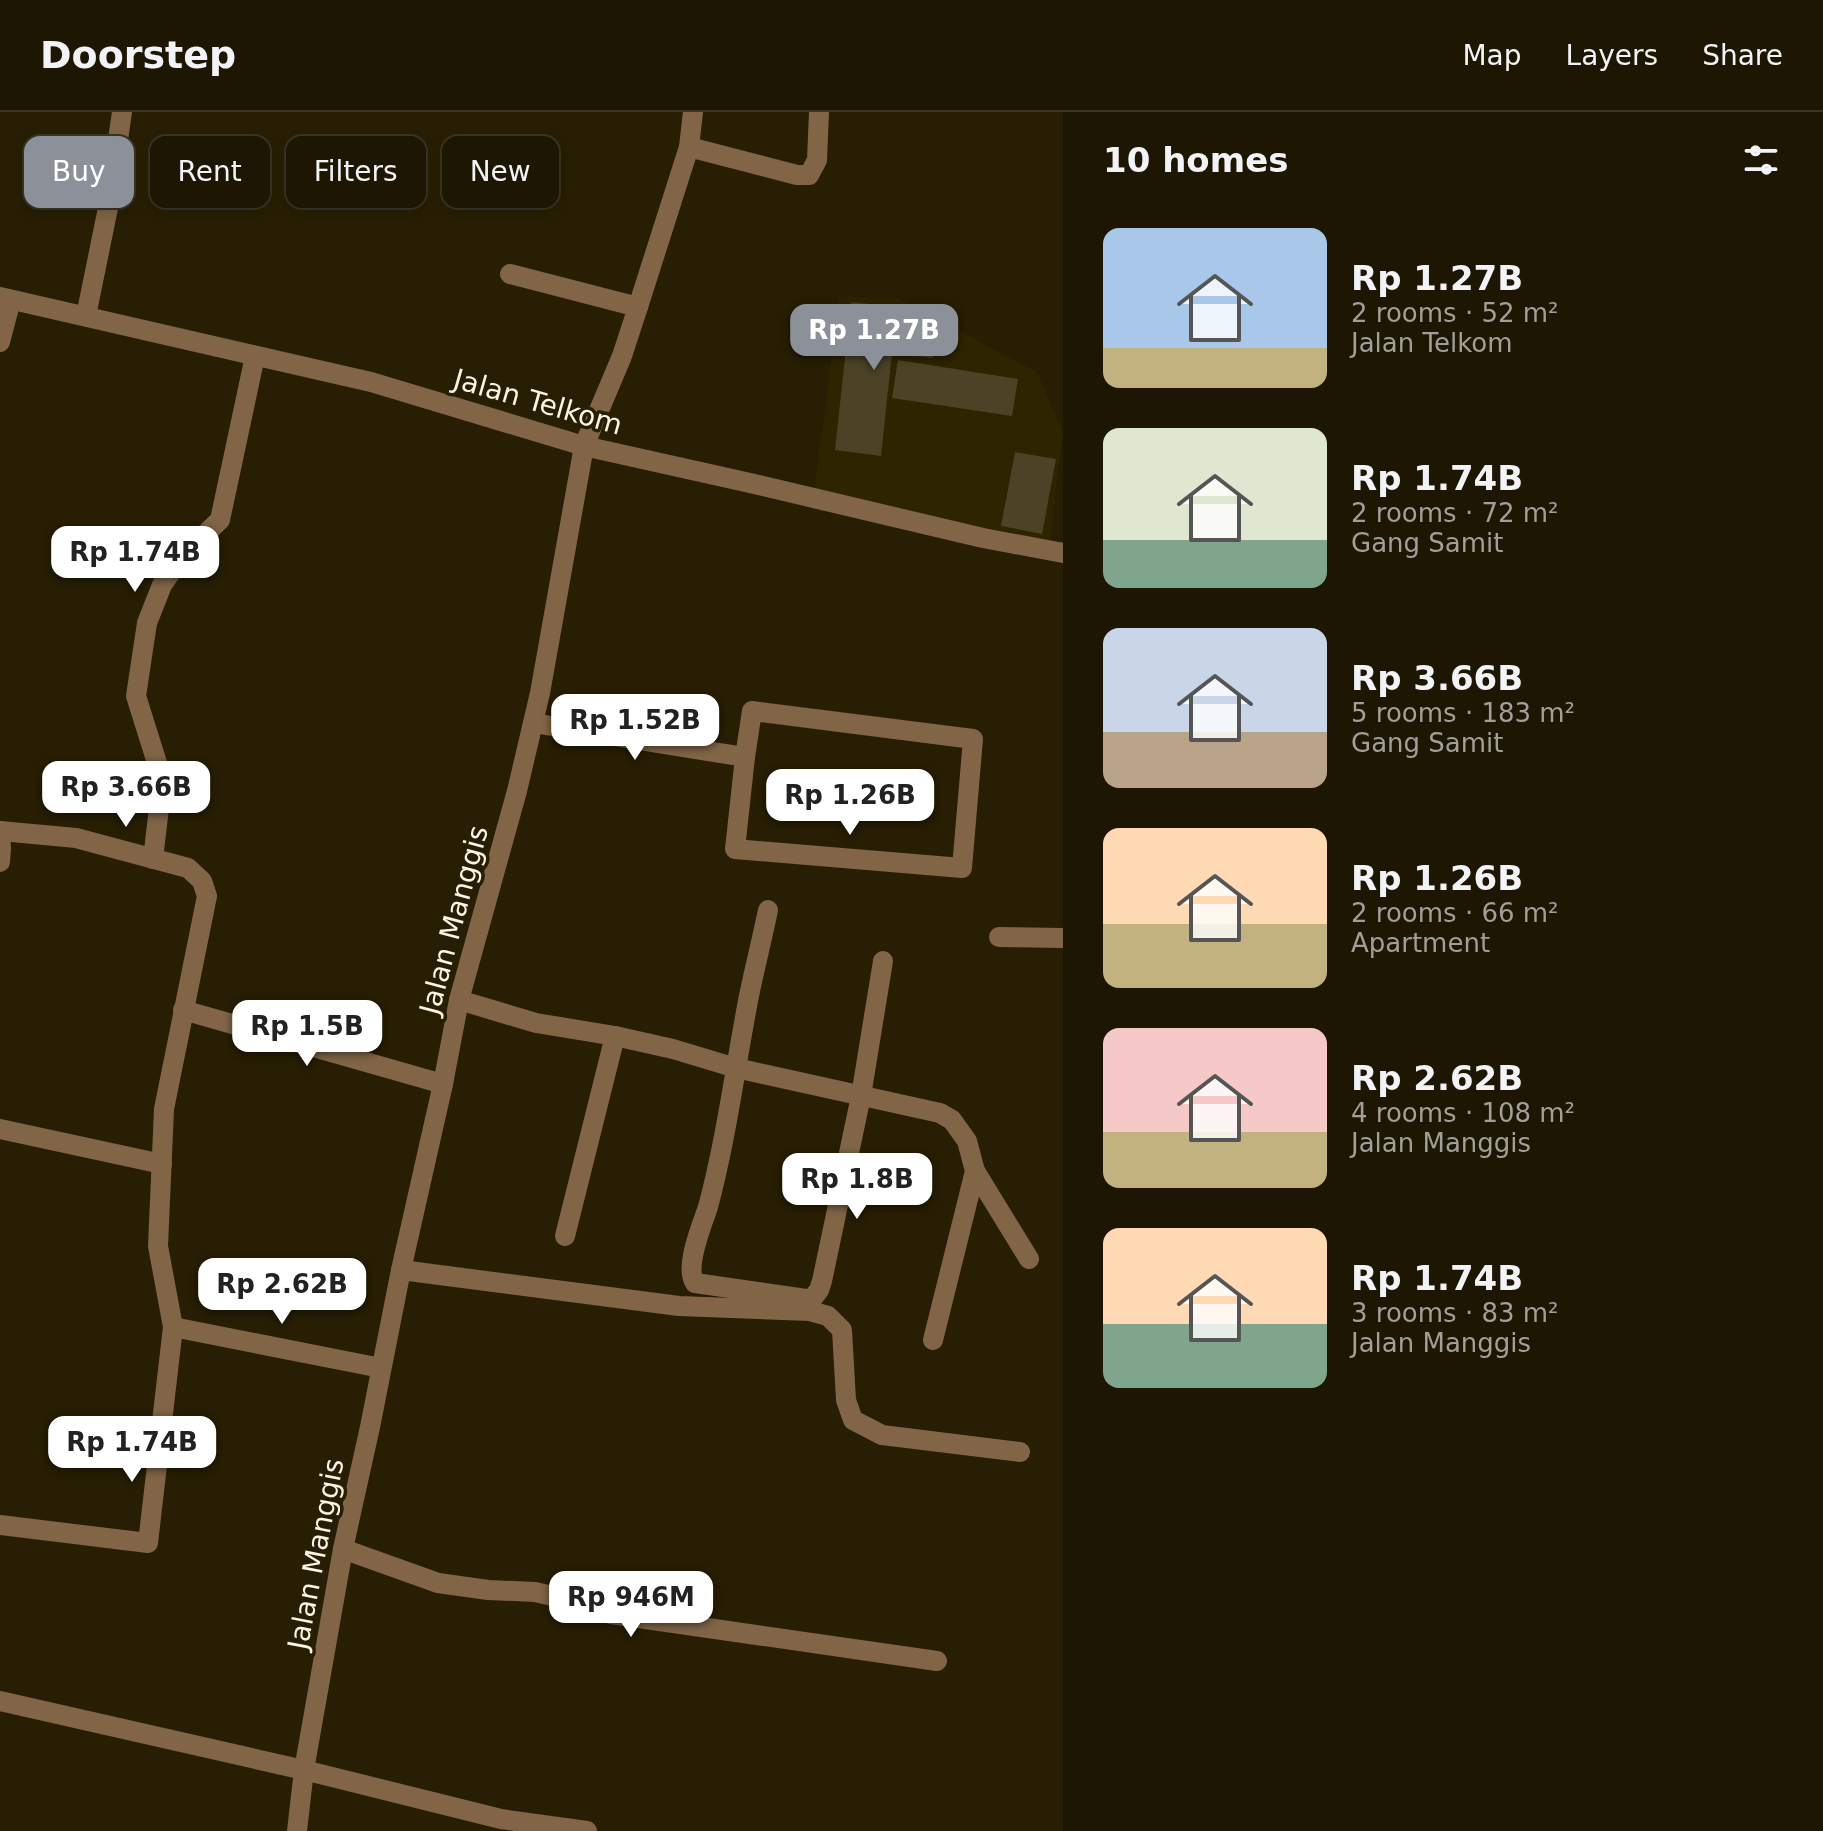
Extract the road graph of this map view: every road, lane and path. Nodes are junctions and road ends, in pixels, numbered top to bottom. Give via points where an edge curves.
1 (122, 112) edge
2 (693, 112) edge
3 (819, 112) edge
4 (689, 147) junction
5 (510, 274) dead end
6 (5, 299) edge
7 (638, 307) junction
8 (86, 316) junction
9 (0, 342) edge
10 (255, 356) junction
11 (584, 446) junction
12 (1063, 553) edge
13 (533, 723) junction
14 (745, 757) junction
15 (0, 831) edge
16 (153, 859) junction
17 (0, 862) edge
18 (768, 910) dead end
19 (999, 937) dead end
20 (1063, 938) edge
21 (883, 961) dead end
22 (459, 1000) junction
23 (183, 1010) junction
24 (615, 1036) junction
25 (736, 1068) junction
26 (443, 1084) junction
27 (861, 1096) junction
28 (0, 1129) edge
29 (162, 1164) junction
30 (975, 1171) junction
31 (565, 1236) dead end
32 (1029, 1259) dead end
33 (401, 1270) junction
34 (173, 1327) junction
35 (933, 1340) dead end
36 (381, 1368) junction
37 (1020, 1452) dead end
38 (0, 1525) edge
39 (343, 1549) junction
40 (937, 1661) dead end
41 (0, 1701) edge
42 (304, 1770) junction
43 (297, 1831) edge
44 (587, 1831) edge

1 - 8 street
2 - 4 street, Jalan Manggis
3 - 4 street via 817,160 809,175
4 - 7 street, Jalan Manggis
5 - 7 street
6 - 8 street, Jalan Telkom
6 - 9 street
7 - 11 street, Jalan Manggis
8 - 10 street, Jalan Telkom
10 - 11 street, Jalan Telkom via 371,382
10 - 16 street via 220,520 182,556 162,585 147,623 136,696 161,791
11 - 12 street, Jalan Telkom
11 - 13 street, Jalan Manggis
13 - 14 street
13 - 22 street, Jalan Manggis
14 - 14 street via 752,711 973,739 962,868 735,849
15 - 16 street via 76,838
15 - 17 street
16 - 23 street via 188,868 202,881 207,896
18 - 25 street
19 - 20 street
21 - 27 street
22 - 24 street via 536,1023
22 - 26 street, Jalan Manggis
23 - 26 street
23 - 29 street via 164,1109
24 - 25 street
24 - 31 street
25 - 27 street
25 - 27 street via 692,1264 695,1283 815,1297
26 - 33 street, Jalan Manggis
27 - 30 street via 952,1120 967,1141
28 - 29 street
29 - 34 street via 158,1246
30 - 32 street
30 - 35 street
33 - 36 street, Jalan Manggis
33 - 37 street via 679,1306 828,1316 842,1330 846,1400 853,1420 882,1435
34 - 36 street
34 - 38 street via 148,1543
36 - 39 street, Jalan Manggis
39 - 40 street via 438,1583 535,1592 611,1614
39 - 42 street, Jalan Manggis
41 - 42 street
42 - 43 street, Jalan Manggis
42 - 44 street via 501,1819

